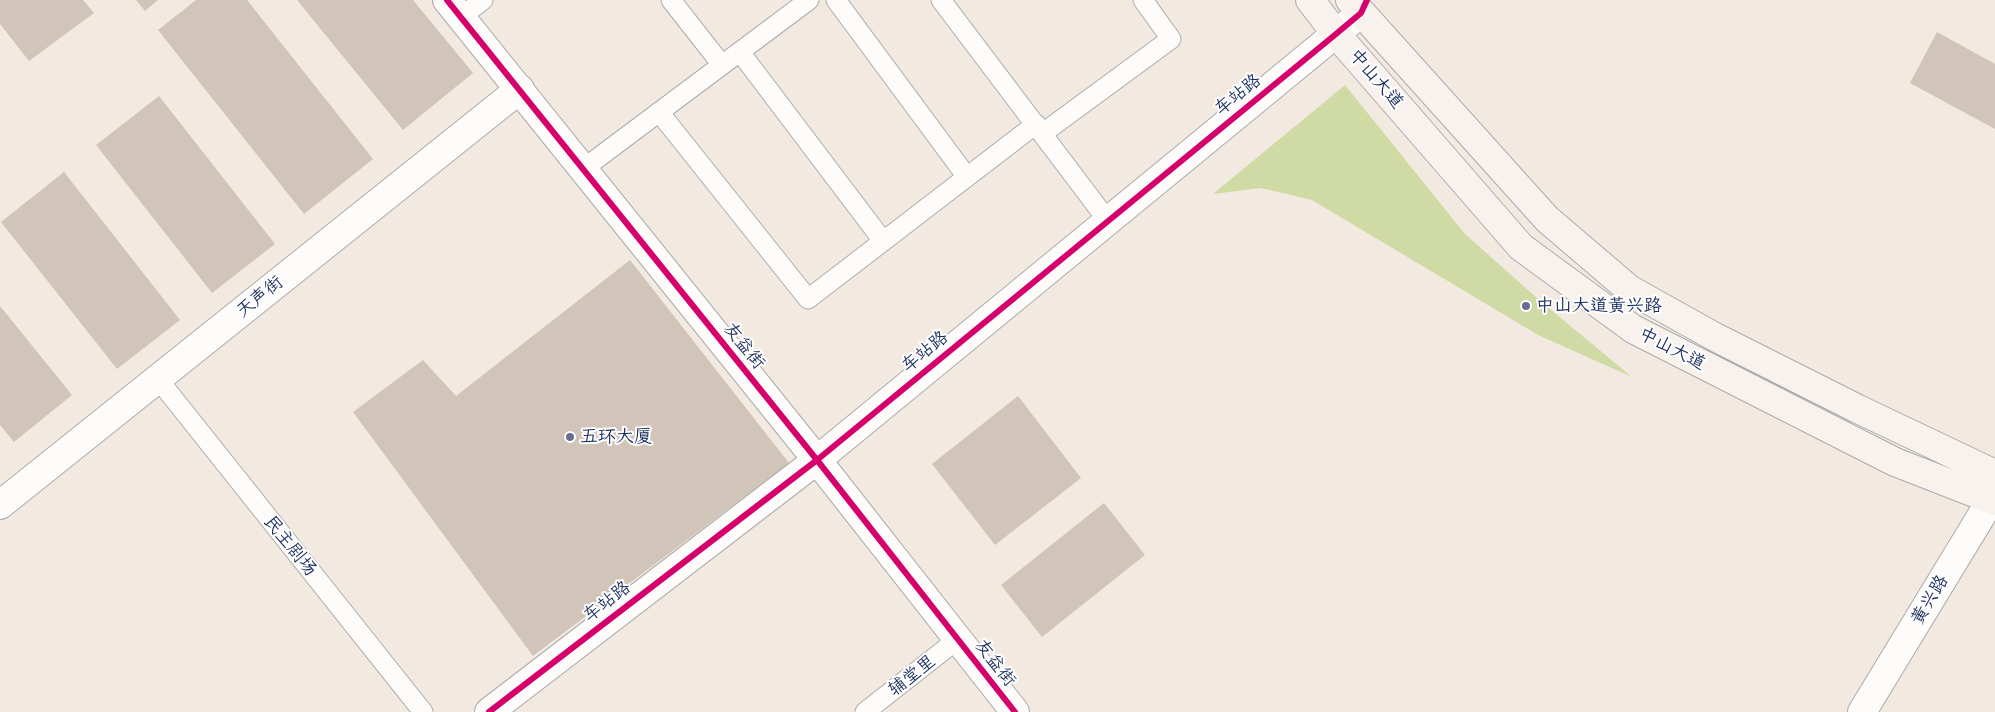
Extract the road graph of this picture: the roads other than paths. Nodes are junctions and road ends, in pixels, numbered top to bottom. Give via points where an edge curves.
1 (483, 0) edge
2 (672, 0) edge
3 (808, 0) edge
4 (836, 0) edge
5 (941, 0) edge
6 (1143, 0) edge
7 (1310, 0) edge
8 (1360, 4) edge
9 (454, 8) edge
10 (1336, 34) junction
11 (740, 52) junction
12 (722, 65) junction
13 (520, 89) junction
14 (659, 112) junction
15 (1040, 129) junction
16 (583, 169) junction
17 (967, 177) junction
18 (1108, 221) junction
19 (883, 241) junction
20 (158, 379) junction
21 (817, 460) junction
22 (1994, 491) edge
23 (0, 505) edge
24 (958, 640) junction
25 (423, 712) edge
26 (488, 712) edge
27 (865, 712) edge
28 (1015, 712) edge
29 (1862, 712) edge

1 - 9 lane
2 - 12 lane
3 - 11 lane
4 - 17 lane
5 - 15 lane
6 - 15 lane via 1171,38
7 - 10 main road, 中山大道
8 - 10 street, 车站路
8 - 22 main road, 中山大道 via 1547,220 1629,289 1858,410
9 - 13 street, 友益街
10 - 18 street, 车站路
10 - 22 main road, 中山大道 via 1521,247 1633,329 1896,462
11 - 12 lane
11 - 19 lane
12 - 14 lane
13 - 16 street, 友益街
13 - 20 street, 天声街
14 - 16 lane
14 - 19 lane via 808,299
15 - 17 lane
15 - 18 lane
16 - 21 street, 友益街
17 - 19 lane
18 - 21 street, 车站路
20 - 23 street, 天声街
20 - 25 lane, 民主剧场
21 - 24 street, 友益街
21 - 26 street, 车站路
22 - 29 street, 黄兴路
24 - 27 lane, 辅堂里
24 - 28 street, 友益街

